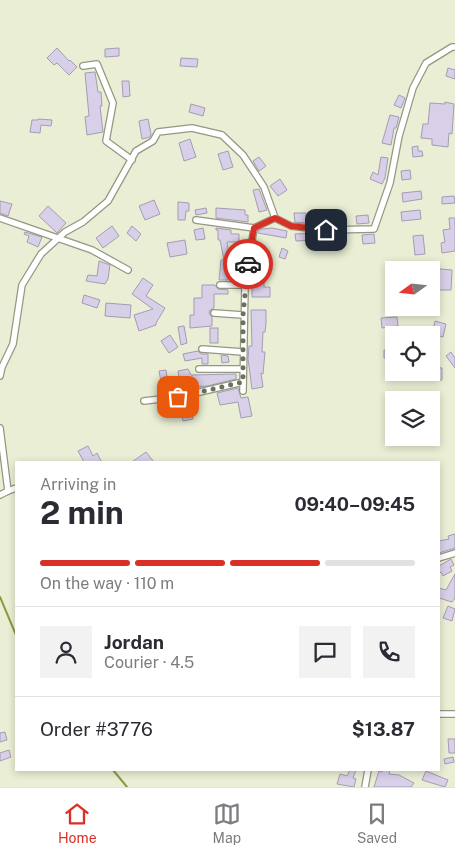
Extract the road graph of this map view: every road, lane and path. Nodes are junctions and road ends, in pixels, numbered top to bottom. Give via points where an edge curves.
1 (455, 47) edge
2 (83, 66) dead end
3 (132, 160) junction
4 (0, 218) edge
5 (275, 218) junction
6 (196, 220) dead end
7 (254, 228) junction
8 (59, 238) junction
9 (128, 270) dead end
10 (245, 284) junction
11 (220, 285) dead end
12 (214, 313) dead end
13 (243, 315) junction
14 (202, 349) dead end
15 (243, 352) junction
16 (200, 369) dead end
17 (243, 369) junction
18 (0, 376) edge
19 (243, 382) junction
20 (243, 390) dead end
21 (144, 401) dead end
22 (0, 428) edge
23 (15, 488) edge
24 (8, 491) junction
25 (0, 496) edge
26 (455, 553) edge
27 (440, 558) edge
28 (440, 714) edge
29 (455, 714) edge
30 (368, 771) edge
31 (365, 787) edge

1 - 5 street via 426,63 413,88 390,183 374,229 326,230 291,226
2 - 3 street via 97,64 113,104 106,141
3 - 5 street via 136,151 153,141 158,132 192,128 222,135 243,156 264,187
3 - 8 street via 108,201
4 - 8 street
5 - 7 street
6 - 7 street
7 - 10 street
8 - 9 street via 92,250
8 - 18 street via 40,254 22,285 13,344
10 - 11 street
10 - 13 street
12 - 13 street
13 - 15 street
14 - 15 street
15 - 17 street
16 - 17 street
17 - 19 street
19 - 20 street
19 - 21 street
22 - 24 street
23 - 24 street
24 - 25 street
26 - 27 street
28 - 29 street
30 - 31 street

